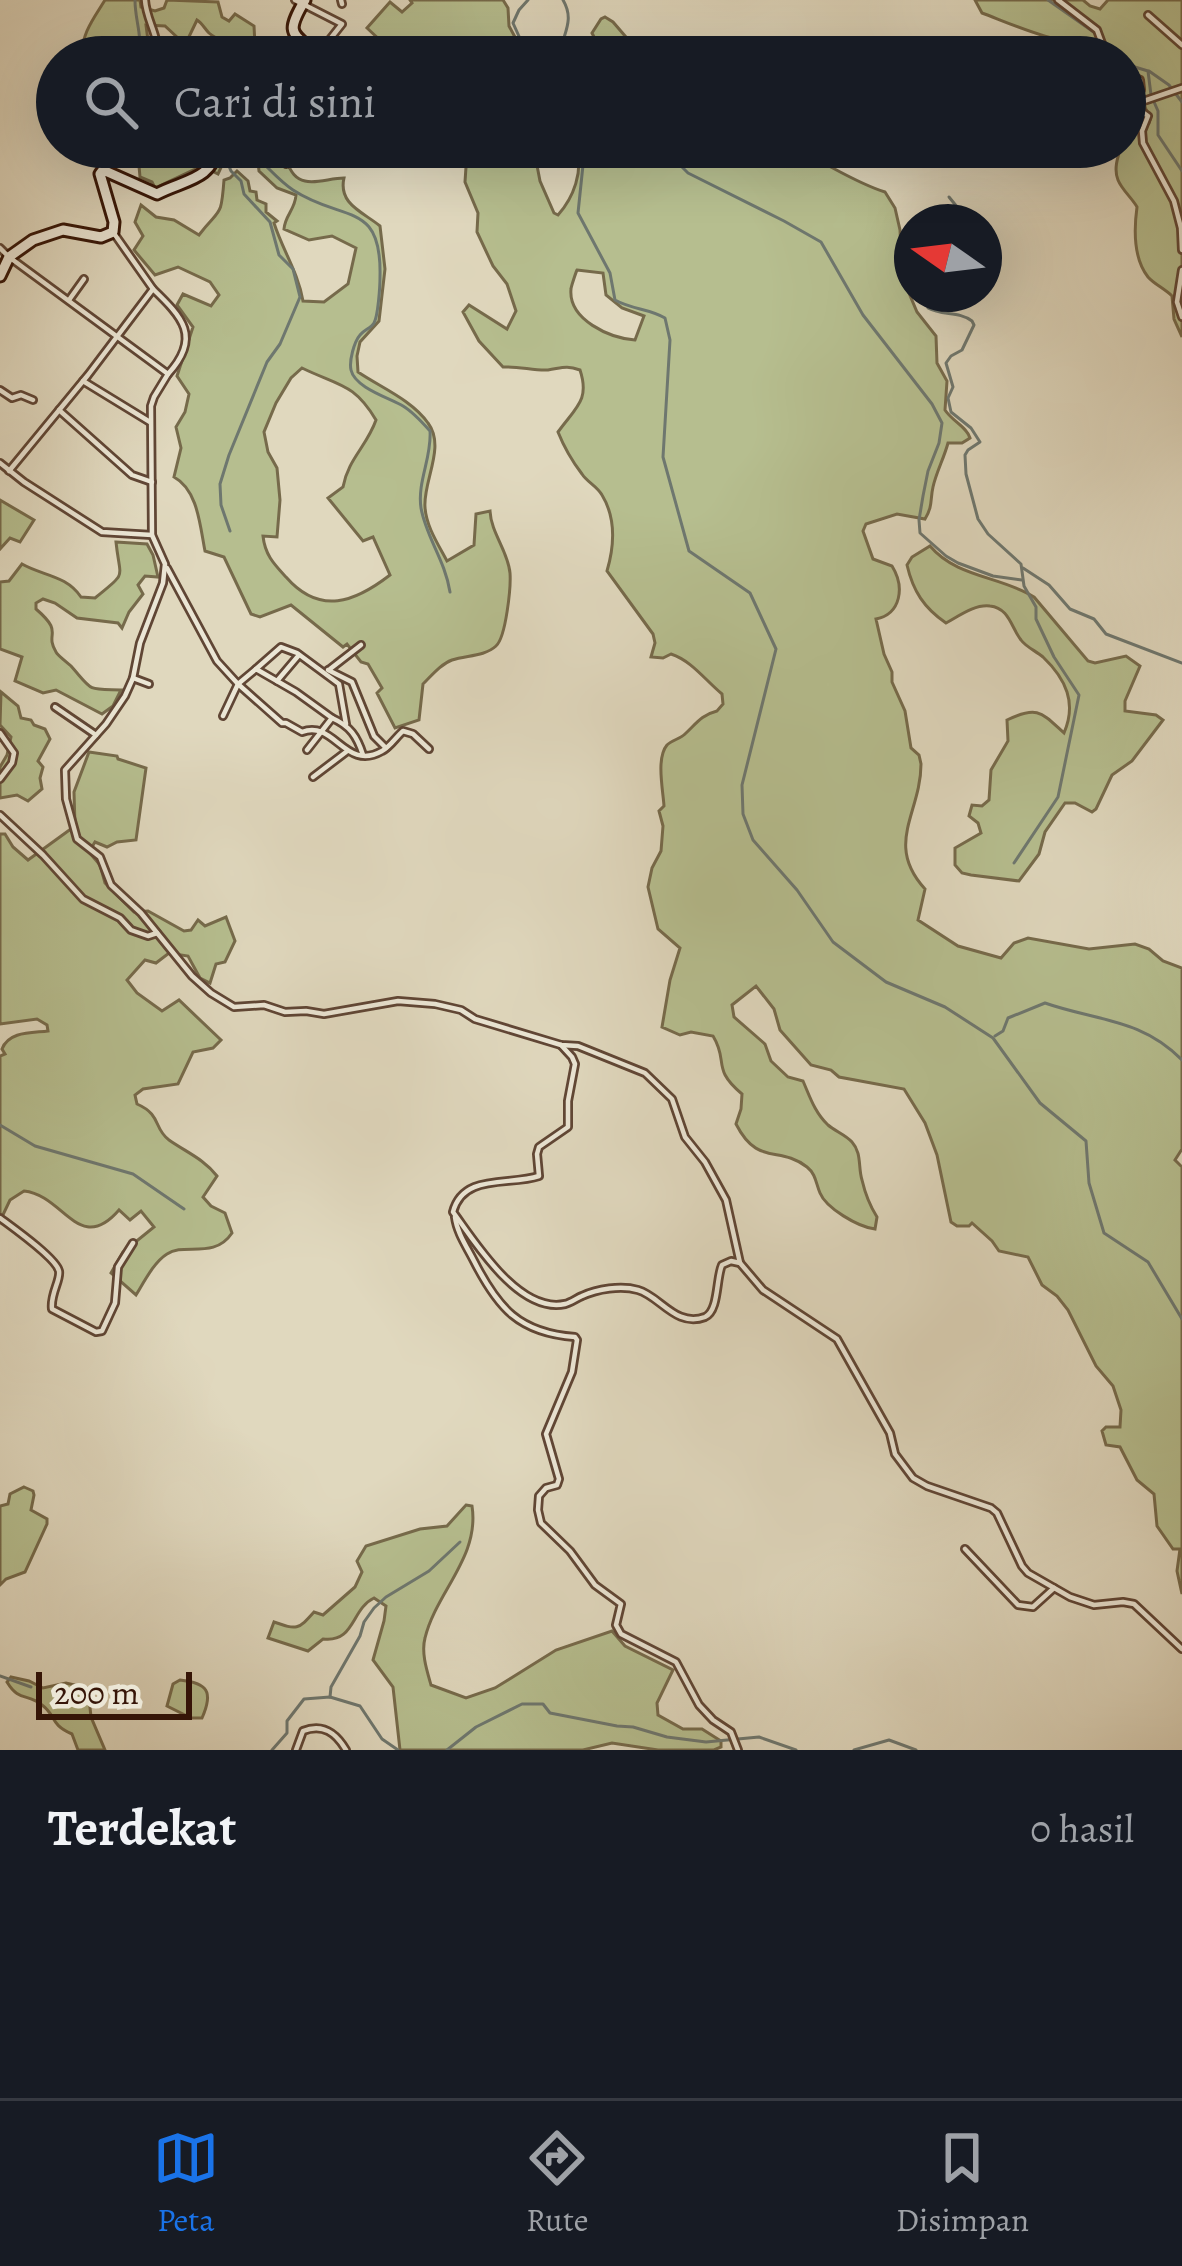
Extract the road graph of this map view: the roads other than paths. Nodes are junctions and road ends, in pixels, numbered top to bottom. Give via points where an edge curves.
1 (145, 0) edge
2 (1058, 0) edge
3 (301, 1) edge
4 (1148, 15) dead end
5 (156, 36) edge
6 (295, 36) edge
7 (333, 36) edge
8 (1098, 36) edge
9 (1182, 45) edge
10 (1181, 89) edge
11 (1146, 101) edge
12 (1146, 149) edge
13 (209, 168) edge
14 (113, 232) junction
15 (0, 248) edge
16 (1182, 250) edge
17 (9, 257) junction
18 (1182, 269) edge
19 (0, 276) edge
20 (84, 279) dead end
21 (154, 289) junction
22 (69, 300) junction
23 (1182, 317) edge
24 (118, 335) junction
25 (168, 374) junction
26 (83, 381) junction
27 (0, 390) edge
28 (33, 400) dead end
29 (59, 410) junction
30 (152, 423) junction
31 (0, 464) edge
32 (9, 470) junction
33 (152, 482) junction
34 (152, 535) junction
35 (165, 564) junction
36 (175, 580) junction
37 (163, 583) junction
38 (361, 645) dead end
39 (299, 655) junction
40 (256, 669) junction
41 (327, 671) junction
42 (134, 678) junction
43 (277, 681) junction
44 (149, 684) dead end
45 (238, 684) junction
46 (55, 707) dead end
47 (223, 716) dead end
48 (332, 718) junction
49 (346, 724) junction
50 (323, 731) junction
51 (0, 733) edge
52 (96, 735) junction
53 (386, 748) junction
54 (429, 749) dead end
55 (307, 750) dead end
56 (346, 752) junction
57 (363, 755) junction
58 (313, 777) dead end
59 (0, 779) edge
60 (2, 819) edge
61 (157, 933) junction
62 (561, 1045) junction
63 (453, 1212) junction
64 (0, 1218) edge
65 (133, 1243) dead end
66 (740, 1263) junction
67 (965, 1549) dead end
68 (1054, 1588) junction
69 (1182, 1649) edge
70 (736, 1743) edge
71 (296, 1750) edge
72 (346, 1750) edge

1 - 5 street
2 - 8 street
3 - 6 street
3 - 7 street via 342,24
4 - 9 street
10 - 11 street
12 - 16 street via 1174,201
13 - 14 street via 157,194 103,170
14 - 17 street via 63,230
14 - 21 street
15 - 17 street
17 - 19 street
17 - 22 street
18 - 23 street
20 - 22 street
21 - 24 street
21 - 25 street via 185,326
22 - 24 street
24 - 25 street
24 - 26 street
25 - 30 street via 154,397
26 - 29 street
26 - 30 street
27 - 28 street
29 - 32 street
29 - 33 street via 132,475
30 - 33 street
31 - 32 street
32 - 34 street via 102,532
33 - 34 street
34 - 35 street
35 - 36 street
35 - 37 street
36 - 37 street
36 - 45 street
37 - 42 street
38 - 41 street
39 - 40 street via 281,647
39 - 41 street
39 - 43 street
40 - 43 street
40 - 45 street
41 - 49 street via 339,684
41 - 53 street via 352,682
42 - 44 street
42 - 52 street
43 - 48 street
45 - 47 street
45 - 50 street via 282,723
46 - 52 street
48 - 49 street
48 - 50 street
49 - 57 street
50 - 55 street
50 - 56 street
51 - 59 street via 14,753
52 - 61 street via 65,770 72,828
53 - 54 street via 403,731
53 - 57 street
56 - 57 street
56 - 58 street
60 - 61 street via 83,899 131,930
61 - 62 street via 191,976 234,1006 324,1014 398,1001 435,1004
62 - 63 street via 575,1064 568,1127 539,1147 539,1176 471,1188
62 - 66 street via 634,1068 668,1093 685,1137 727,1200
63 - 66 street via 514,1286 548,1303 634,1289 673,1314 705,1317 714,1308 719,1269
63 - 70 street via 504,1308 532,1328 577,1340 546,1434 559,1481 539,1496 541,1523 621,1604 621,1634 676,1662 699,1705
64 - 65 street via 57,1267 54,1311 96,1332 110,1317 118,1268
66 - 68 street via 764,1290 837,1339 913,1478 991,1508 1024,1570
67 - 68 street via 1018,1605 1033,1607
68 - 69 street via 1094,1604 1134,1604
71 - 72 street via 303,1731 315,1728 329,1730

